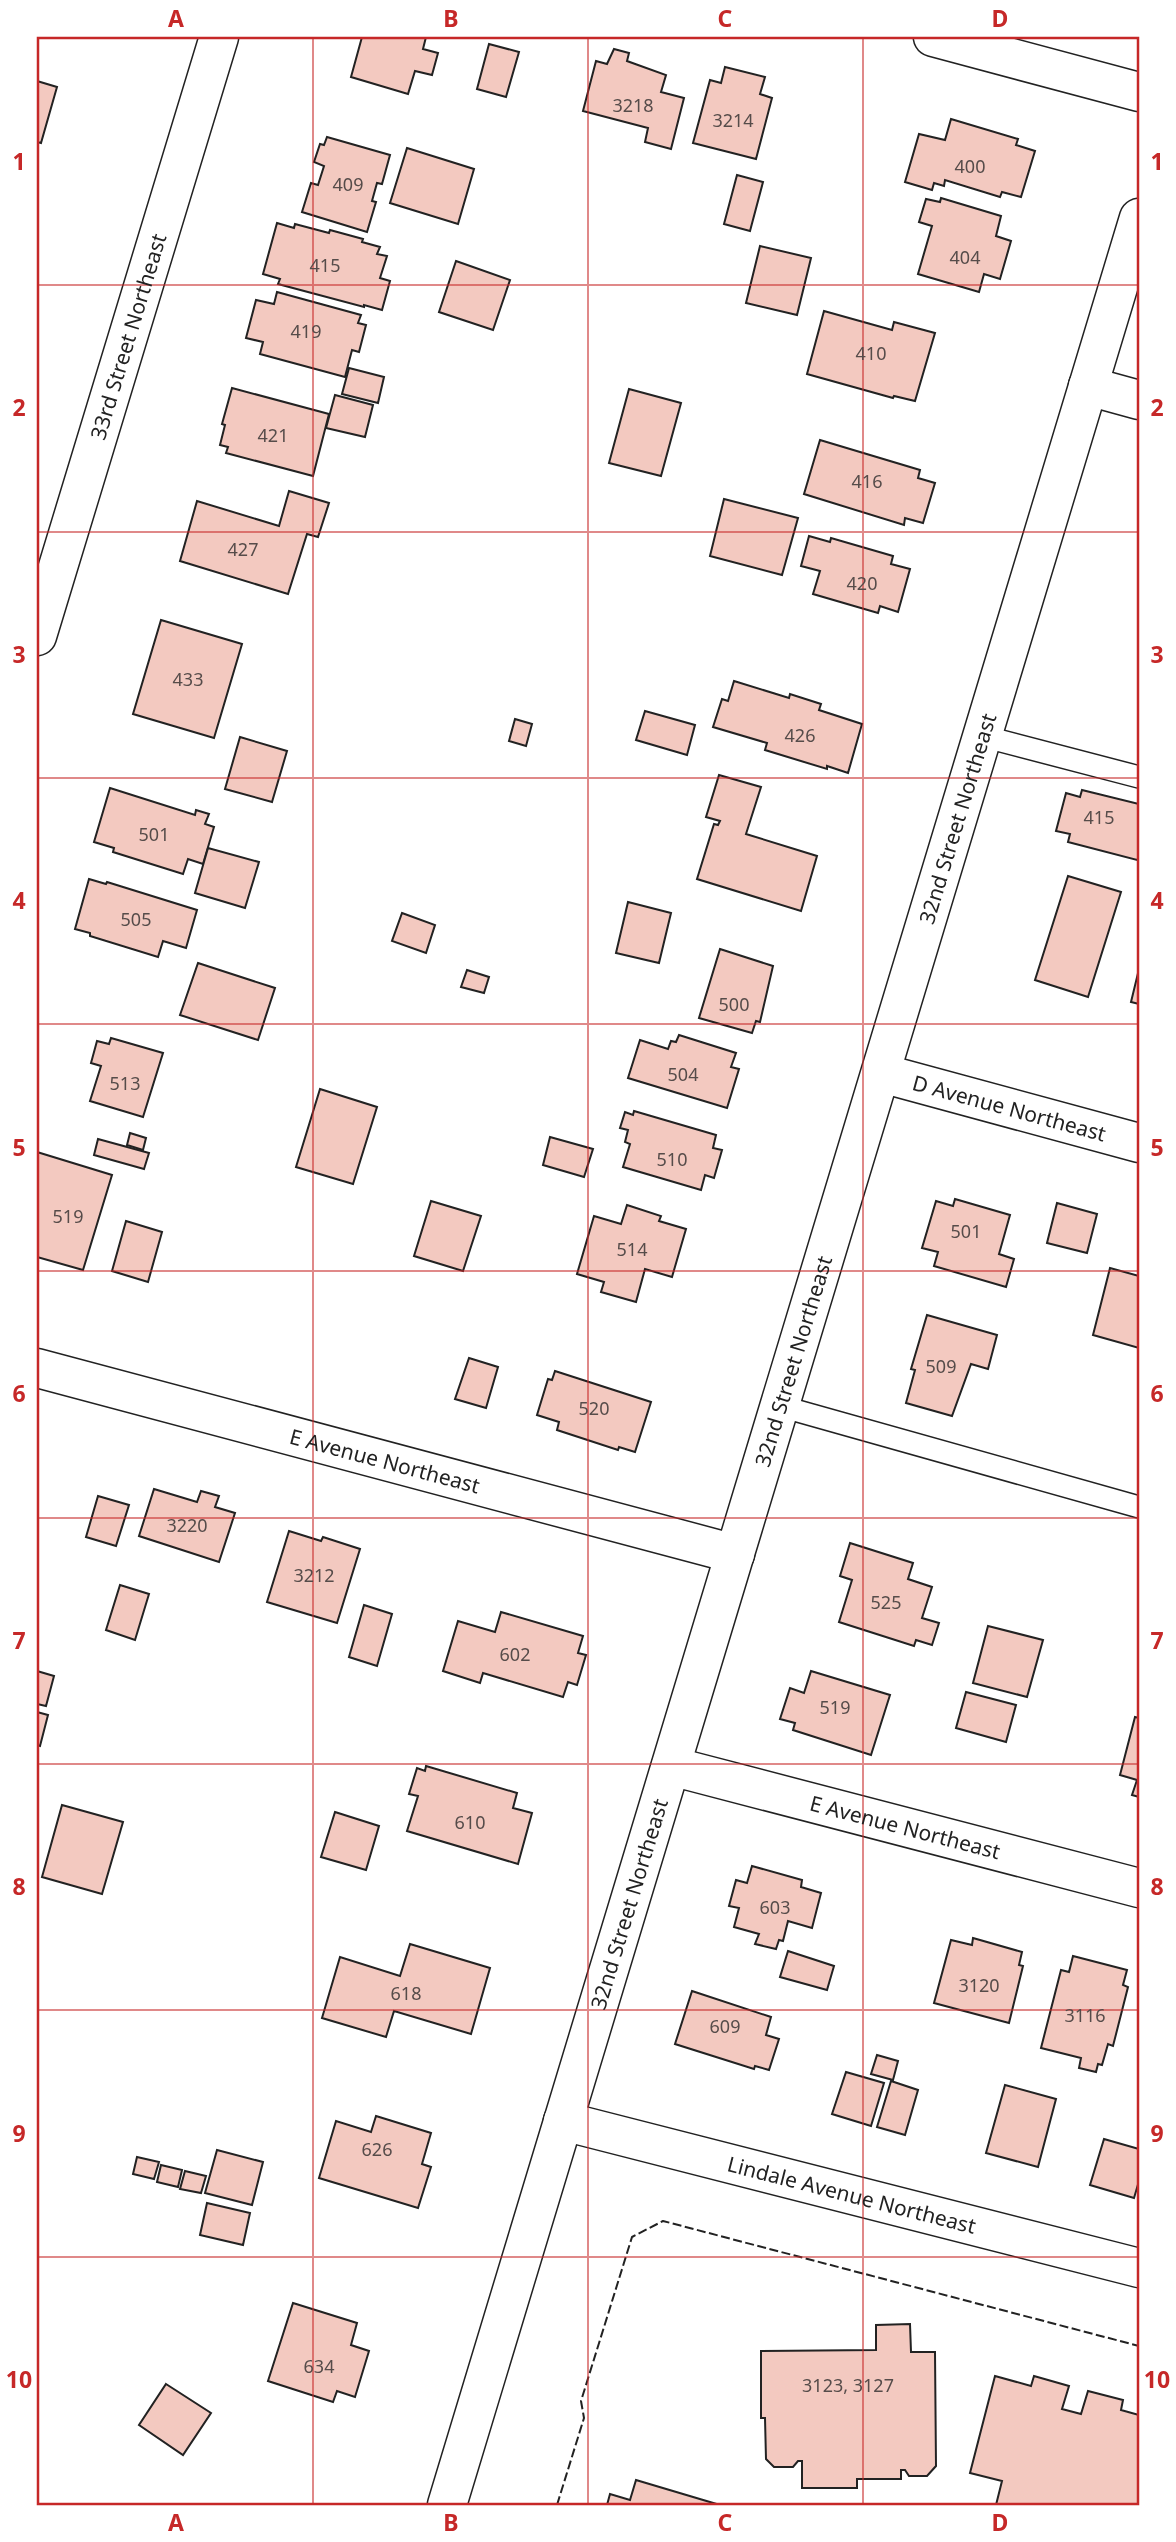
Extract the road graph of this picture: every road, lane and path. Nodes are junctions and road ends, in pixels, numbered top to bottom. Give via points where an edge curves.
1 (219, 37) edge
2 (933, 37) edge
3 (1139, 92) edge
4 (1139, 218) edge
5 (1088, 386) junction
6 (1139, 400) edge
7 (37, 636) edge
8 (982, 736) junction
9 (1139, 776) edge
10 (881, 1073) junction
11 (1139, 1143) edge
12 (37, 1368) edge
13 (780, 1406) junction
14 (1139, 1507) edge
15 (735, 1554) junction
16 (671, 1766) junction
17 (1139, 1888) edge
18 (563, 2121) junction
19 (1139, 2268) edge
20 (447, 2505) edge

1 - 7 street, 33rd Street Northeast
2 - 3 street
4 - 5 street, 32nd Street Northeast
5 - 6 street
5 - 8 street, 32nd Street Northeast
8 - 9 lane
8 - 10 street, 32nd Street Northeast
10 - 11 street, D Avenue Northeast
10 - 13 street, 32nd Street Northeast
12 - 15 street, E Avenue Northeast
13 - 14 lane
13 - 15 street, 32nd Street Northeast
15 - 16 street, 32nd Street Northeast
16 - 17 street, E Avenue Northeast
16 - 18 street, 32nd Street Northeast
18 - 19 street, Lindale Avenue Northeast
18 - 20 street, 32nd Street Northeast

